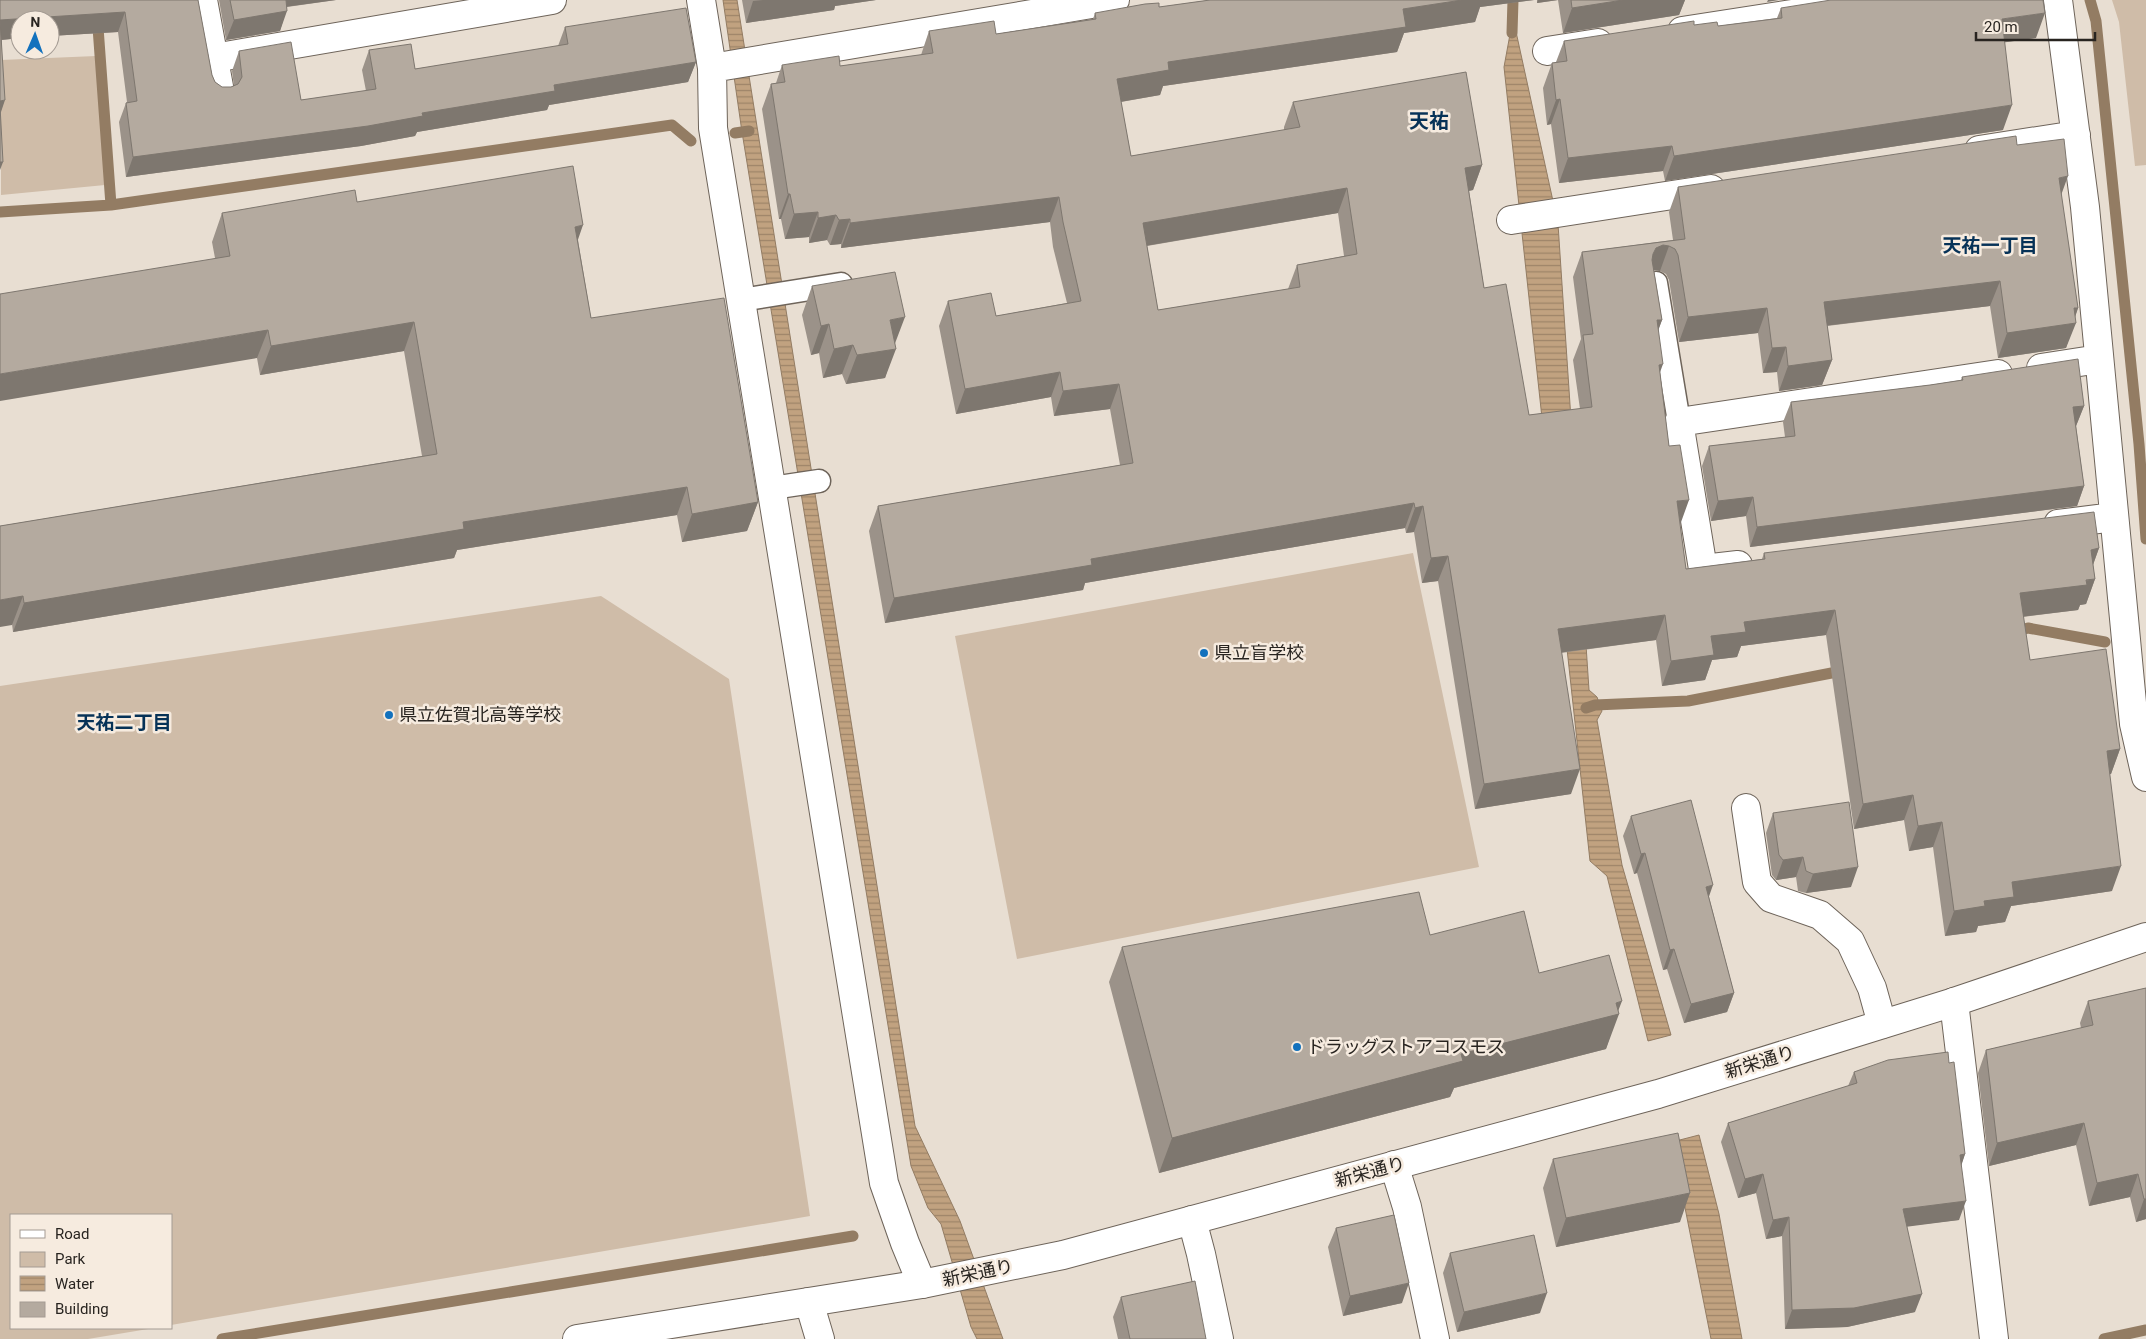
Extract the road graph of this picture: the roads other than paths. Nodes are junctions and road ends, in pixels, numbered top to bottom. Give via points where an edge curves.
1 (204, 0) edge
2 (552, 0) edge
3 (701, 0) edge
4 (1115, 0) edge
5 (1883, 0) edge
6 (2058, 0) edge
7 (1656, 34) edge
8 (1626, 39) edge
9 (1547, 51) dead end
10 (214, 58) junction
11 (718, 67) junction
12 (220, 92) edge
13 (2076, 135) junction
14 (1958, 153) edge
15 (1740, 185) edge
16 (1511, 220) dead end
17 (860, 281) edge
18 (1656, 283) edge
19 (752, 298) junction
20 (2099, 359) junction
21 (1679, 422) junction
22 (819, 481) dead end
23 (782, 487) junction
24 (2114, 517) junction
25 (2035, 527) edge
26 (1762, 562) edge
27 (2146, 777) edge
28 (1746, 808) dead end
29 (2146, 937) edge
30 (1954, 1002) junction
31 (1882, 1024) junction
32 (1394, 1166) junction
33 (1192, 1220) junction
34 (922, 1284) junction
35 (809, 1302) junction
36 (577, 1339) edge
37 (820, 1339) edge
38 (1219, 1339) edge
39 (1435, 1339) edge
40 (1994, 1339) edge

1 - 10 street
2 - 10 street
3 - 11 street
4 - 11 street
5 - 7 street
6 - 13 street
8 - 9 street
10 - 12 street
11 - 19 street via 713,128
13 - 14 street
13 - 20 street
15 - 16 street
17 - 19 lane
18 - 21 lane
19 - 23 street
20 - 21 street
20 - 24 street
21 - 26 street via 1703,569
22 - 23 lane
23 - 34 street via 884,1183
24 - 25 street
24 - 27 street via 2134,724
28 - 31 street via 1757,882 1770,898 1820,915 1850,941 1872,988
29 - 30 street, 新栄通り
30 - 31 street, 新栄通り
30 - 40 street
31 - 32 street, 新栄通り via 1658,1094
32 - 33 street, 新栄通り
32 - 39 street via 1407,1207
33 - 34 street, 新栄通り via 1063,1255
33 - 38 street
34 - 35 street, 新栄通り
35 - 36 street, 新栄通り
35 - 37 street

